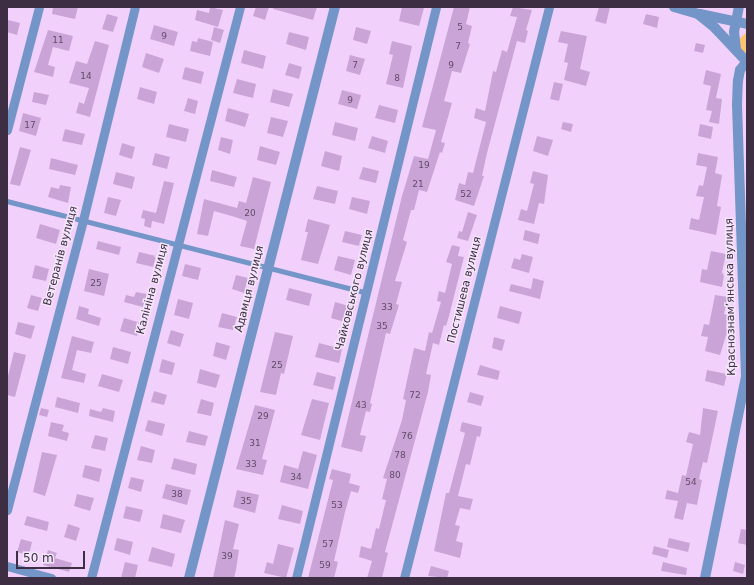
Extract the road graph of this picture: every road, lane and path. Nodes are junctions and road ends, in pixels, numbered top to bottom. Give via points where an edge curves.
1 (39, 7) edge
2 (135, 7) edge
3 (240, 7) edge
4 (335, 7) edge
5 (436, 7) edge
6 (549, 7) edge
7 (674, 7) edge
8 (739, 7) edge
9 (698, 14) junction
10 (736, 21) junction
11 (747, 24) edge
12 (736, 50) junction
13 (747, 62) edge
14 (7, 130) edge
15 (7, 201) edge
16 (83, 220) junction
17 (177, 245) junction
18 (268, 268) junction
19 (367, 293) junction
20 (7, 510) edge
21 (7, 566) edge
22 (51, 578) edge
23 (91, 578) edge
24 (190, 578) edge
25 (296, 578) edge
26 (404, 578) edge
27 (705, 578) edge

1 - 14 street
2 - 16 street, Ветеранів вулиця
3 - 17 street, Калініна вулиця
4 - 18 street, Адамця вулиця
5 - 19 street, Чайковського вулиця
6 - 26 street, Постишева вулиця
7 - 9 street
8 - 10 street
9 - 10 street
9 - 12 street
10 - 11 street
10 - 12 street via 733,41
12 - 13 street
13 - 27 street, Краснознамʼянська вулиця via 740,70 737,105 746,376
15 - 16 lane
16 - 17 lane
16 - 20 street, Ветеранів вулиця
17 - 18 lane
17 - 23 street, Калініна вулиця
18 - 19 lane
18 - 24 street, Адамця вулиця
19 - 25 street, Чайковського вулиця
21 - 22 street

